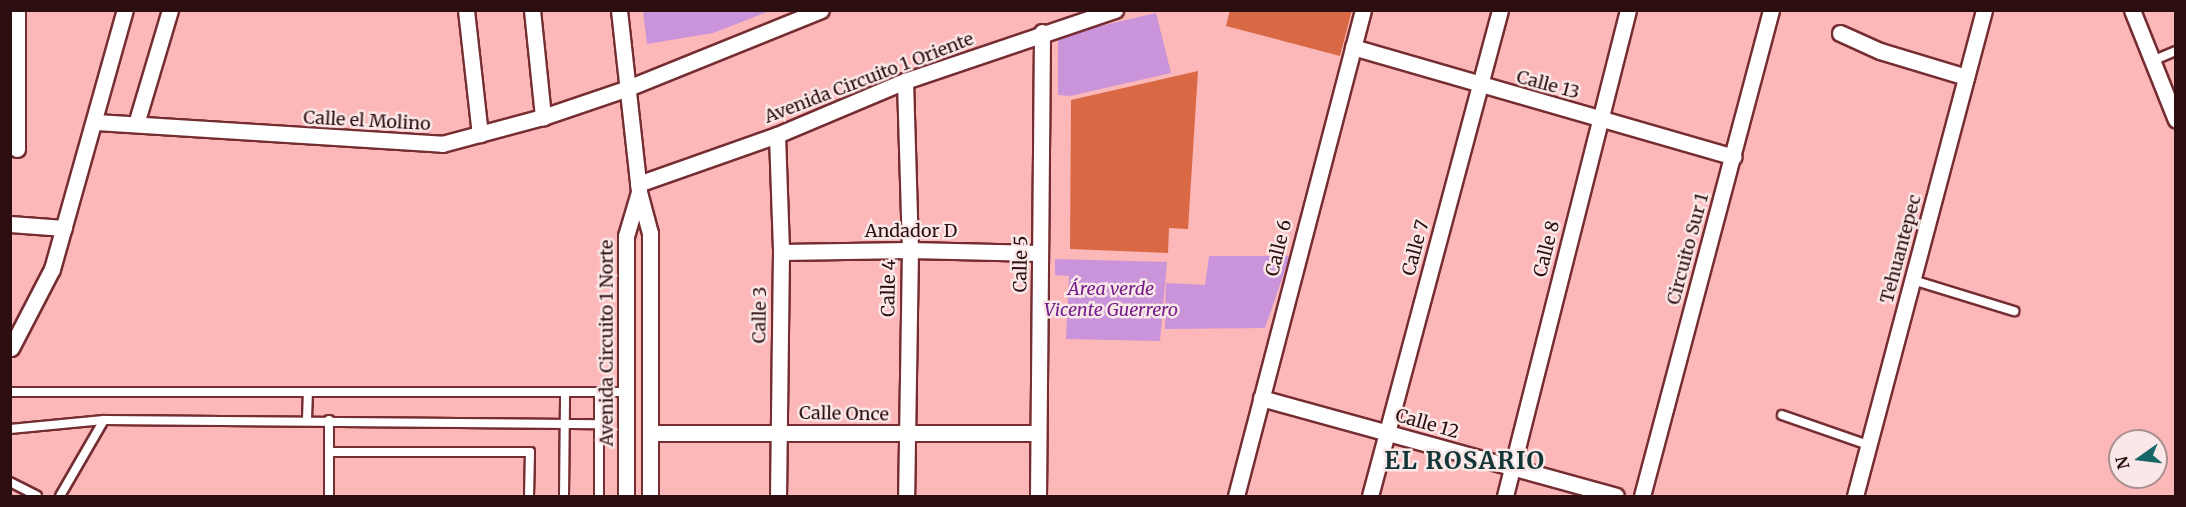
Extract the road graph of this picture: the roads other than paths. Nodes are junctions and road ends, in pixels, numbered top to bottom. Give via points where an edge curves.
1 (17, 10) edge
2 (125, 10) edge
3 (170, 10) edge
4 (466, 10) edge
5 (532, 10) edge
6 (619, 10) edge
7 (821, 10) edge
8 (1115, 10) edge
9 (1363, 10) edge
10 (1500, 10) edge
11 (1628, 10) edge
12 (1771, 10) edge
13 (1984, 10) edge
14 (2132, 10) edge
15 (1042, 32) junction
16 (1840, 33) dead end
17 (1353, 47) junction
18 (2175, 51) edge
19 (2150, 62) junction
20 (1966, 77) junction
21 (905, 81) junction
22 (1480, 86) junction
23 (628, 87) junction
24 (543, 117) junction
25 (1600, 120) junction
26 (2175, 120) edge
27 (96, 122) junction
28 (136, 124) junction
29 (480, 134) junction
30 (777, 135) junction
31 (17, 149) dead end
32 (1733, 157) junction
33 (639, 188) junction
34 (10, 224) edge
35 (64, 228) junction
36 (910, 250) junction
37 (781, 252) junction
38 (1040, 253) junction
39 (1913, 280) junction
40 (2014, 311) dead end
41 (11, 348) edge
42 (10, 392) edge
43 (599, 392) junction
44 (626, 392) junction
45 (308, 393) junction
46 (565, 393) junction
47 (1261, 398) junction
48 (1782, 415) dead end
49 (104, 420) junction
50 (308, 420) junction
51 (329, 420) junction
52 (565, 424) junction
53 (600, 424) junction
54 (10, 429) edge
55 (650, 433) junction
56 (778, 433) junction
57 (1038, 433) junction
58 (1388, 433) junction
59 (905, 435) junction
60 (1868, 445) junction
61 (329, 452) junction
62 (1513, 468) junction
63 (10, 482) edge
64 (37, 496) edge
65 (60, 496) edge
66 (330, 496) edge
67 (529, 496) edge
68 (564, 496) edge
69 (599, 496) edge
70 (626, 496) edge
71 (650, 496) edge
72 (778, 496) edge
73 (906, 496) edge
74 (1038, 496) edge
75 (1236, 496) edge
76 (1370, 496) edge
77 (1505, 496) edge
78 (1616, 496) edge
79 (1642, 496) edge
80 (1855, 496) edge

1 - 31 street
2 - 27 street
3 - 28 street
4 - 29 street
5 - 24 street
6 - 23 street
7 - 23 street, Calle el Molino
8 - 15 street, Avenida Circuito 1 Oriente
9 - 17 street, Calle 6
10 - 22 street, Calle 7
11 - 25 street, Calle 8
12 - 32 street, Circuito Sur 1
13 - 20 street, Tehuantepec
14 - 19 street
15 - 21 street, Avenida Circuito 1 Oriente
15 - 38 street, Calle 5
16 - 20 street via 1880,51
17 - 22 street, Calle 13
17 - 47 street, Calle 6
18 - 19 lane
19 - 26 street
20 - 39 street, Tehuantepec
21 - 30 street, Avenida Circuito 1 Oriente
21 - 36 street, Calle 4
22 - 25 street, Calle 13
22 - 58 street, Calle 7
23 - 24 street, Calle el Molino
23 - 33 street
24 - 29 street, Calle el Molino
25 - 32 street, Calle 13
25 - 62 street, Calle 8
27 - 28 street, Calle el Molino
27 - 35 street
28 - 29 street, Calle el Molino via 405,144 442,144
30 - 33 street, Avenida Circuito 1 Oriente
30 - 37 street, Calle 3
32 - 79 street, Circuito Sur 1
33 - 44 street, Avenida Circuito 1 Norte via 626,236
33 - 55 street via 650,234
34 - 35 street
35 - 41 street via 52,269
36 - 37 street, Andador D
36 - 38 street, Andador D
36 - 59 street, Calle 4
37 - 56 street, Calle 3
38 - 57 street, Calle 5
39 - 40 lane
39 - 60 street, Tehuantepec
42 - 45 lane
43 - 44 lane
43 - 46 lane
43 - 53 lane
44 - 70 street, Avenida Circuito 1 Norte
45 - 46 lane
45 - 50 lane
46 - 52 lane
47 - 58 street, Calle 12
47 - 75 street, Calle 6
48 - 60 lane
49 - 50 lane
49 - 54 lane
49 - 65 lane
50 - 51 lane
51 - 52 lane
51 - 61 lane
52 - 53 lane
52 - 68 lane
53 - 69 lane
55 - 56 street, Calle Once
55 - 71 street
56 - 59 street, Calle Once
56 - 72 street, Calle 3
57 - 59 street, Calle Once
57 - 74 street, Calle 5
58 - 62 street, Calle 12
58 - 76 street, Calle 7
59 - 73 street, Calle 4
60 - 80 street, Tehuantepec
61 - 66 lane
61 - 67 lane via 530,452
62 - 77 street, Calle 8
62 - 78 street, Calle 12
63 - 64 lane

